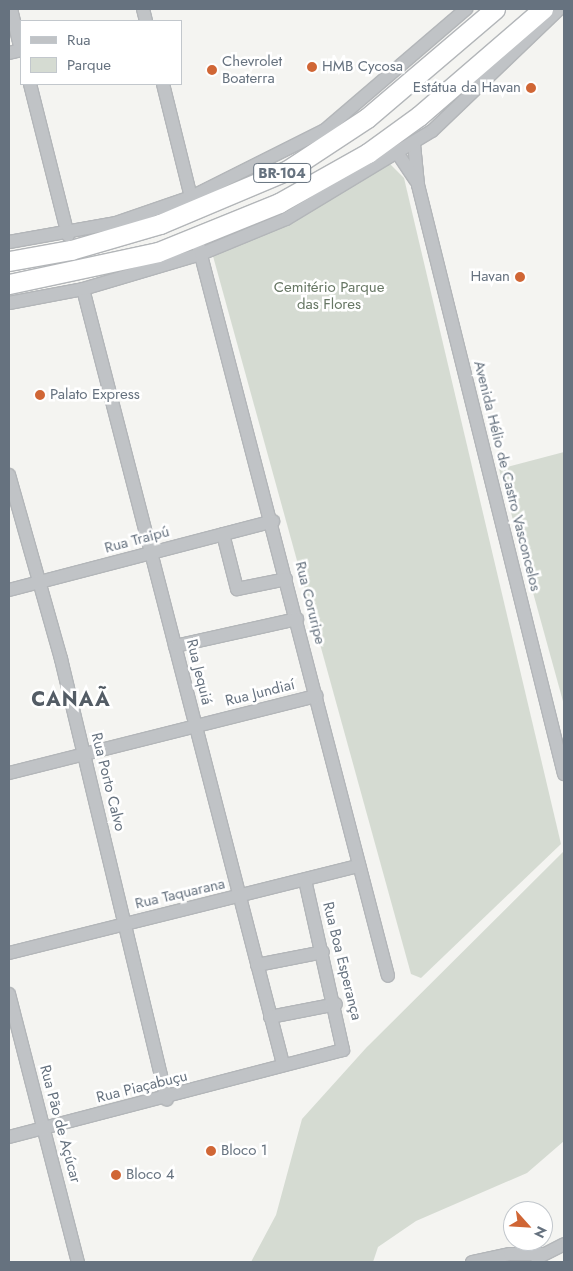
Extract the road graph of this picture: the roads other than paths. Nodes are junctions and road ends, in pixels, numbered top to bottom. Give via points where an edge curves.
1 (12, 9) edge
2 (466, 9) edge
3 (495, 9) edge
4 (543, 9) edge
5 (559, 9) edge
6 (20, 45) edge
7 (30, 85) edge
8 (163, 85) edge
9 (414, 144) junction
10 (398, 154) junction
11 (418, 185) junction
12 (191, 197) junction
13 (68, 235) junction
14 (9, 242) edge
15 (199, 247) junction
16 (9, 261) edge
17 (9, 284) edge
18 (82, 289) junction
19 (9, 303) edge
20 (9, 475) edge
21 (13, 510) edge
22 (273, 520) junction
23 (224, 534) junction
24 (151, 553) junction
25 (286, 579) junction
26 (38, 582) junction
27 (9, 590) edge
28 (297, 620) junction
29 (175, 646) junction
30 (316, 696) junction
31 (196, 726) junction
32 (85, 756) junction
33 (9, 773) edge
34 (564, 774) edge
35 (359, 866) junction
36 (305, 880) junction
37 (240, 897) junction
38 (126, 924) junction
39 (323, 952) junction
40 (9, 954) edge
41 (257, 965) junction
42 (388, 976) dead end
43 (10, 1002) edge
44 (336, 1004) junction
45 (270, 1017) junction
46 (344, 1049) joint
47 (283, 1064) junction
48 (167, 1099) junction
49 (46, 1127) junction
50 (9, 1137) edge
51 (564, 1244) edge
52 (542, 1254) junction
53 (78, 1262) edge
54 (472, 1262) edge
55 (528, 1262) edge

1 - 6 street
2 - 12 street via 325,130
3 - 16 highway, BR-104 via 367,118 288,170 160,224 71,250
4 - 15 highway, BR-104 via 445,94 368,153
5 - 9 street via 473,96
7 - 13 street
8 - 12 street
9 - 10 street
9 - 11 street, Avenida Hélio de Castro Vasconcelos
10 - 11 street, Avenida Hélio de Castro Vasconcelos
10 - 15 street via 286,219
11 - 34 street, Avenida Hélio de Castro Vasconcelos
12 - 13 street
13 - 14 street
15 - 17 highway, BR-104
15 - 18 street
15 - 22 street, Rua Coruripe
18 - 19 street
18 - 24 street, Rua Jequiá
20 - 21 street, Rua Porto Calvo
21 - 26 street, Rua Porto Calvo
22 - 23 street, Rua Traipú
22 - 25 street, Rua Coruripe
23 - 24 street, Rua Traipú
23 - 25 street via 234,585 244,590
24 - 26 street, Rua Traipú
24 - 29 street, Rua Jequiá
25 - 28 street, Rua Coruripe
26 - 27 street, Rua Traipú
26 - 32 street, Rua Porto Calvo
28 - 29 street
28 - 30 street, Rua Coruripe
29 - 31 street, Rua Jequiá
30 - 31 street, Rua Jundiaí
30 - 35 street, Rua Coruripe
31 - 32 street, Rua Jundiaí
31 - 37 street, Rua Jequiá
32 - 33 street, Rua Jundiaí
32 - 38 street, Rua Porto Calvo
35 - 36 street, Rua Taquarana
35 - 42 street, Rua Coruripe
36 - 37 street, Rua Taquarana
36 - 39 street, Rua Boa Esperança
37 - 38 street, Rua Taquarana
37 - 41 street, Rua Jequiá
38 - 40 street, Rua Taquarana
38 - 48 street, Rua Porto Calvo
39 - 41 street
39 - 44 street, Rua Boa Esperança
41 - 45 street, Rua Jequiá
43 - 49 street, Rua Pão de Açúcar
44 - 45 street
44 - 46 street, Rua Boa Esperança
45 - 47 street, Rua Jequiá
46 - 47 street, Rua Piaçabuçu
47 - 48 street, Rua Piaçabuçu
48 - 49 street, Rua Piaçabuçu
49 - 50 street, Rua Piaçabuçu
49 - 53 street, Rua Pão de Açúcar
51 - 52 street
52 - 54 street via 510,1254
52 - 55 street

